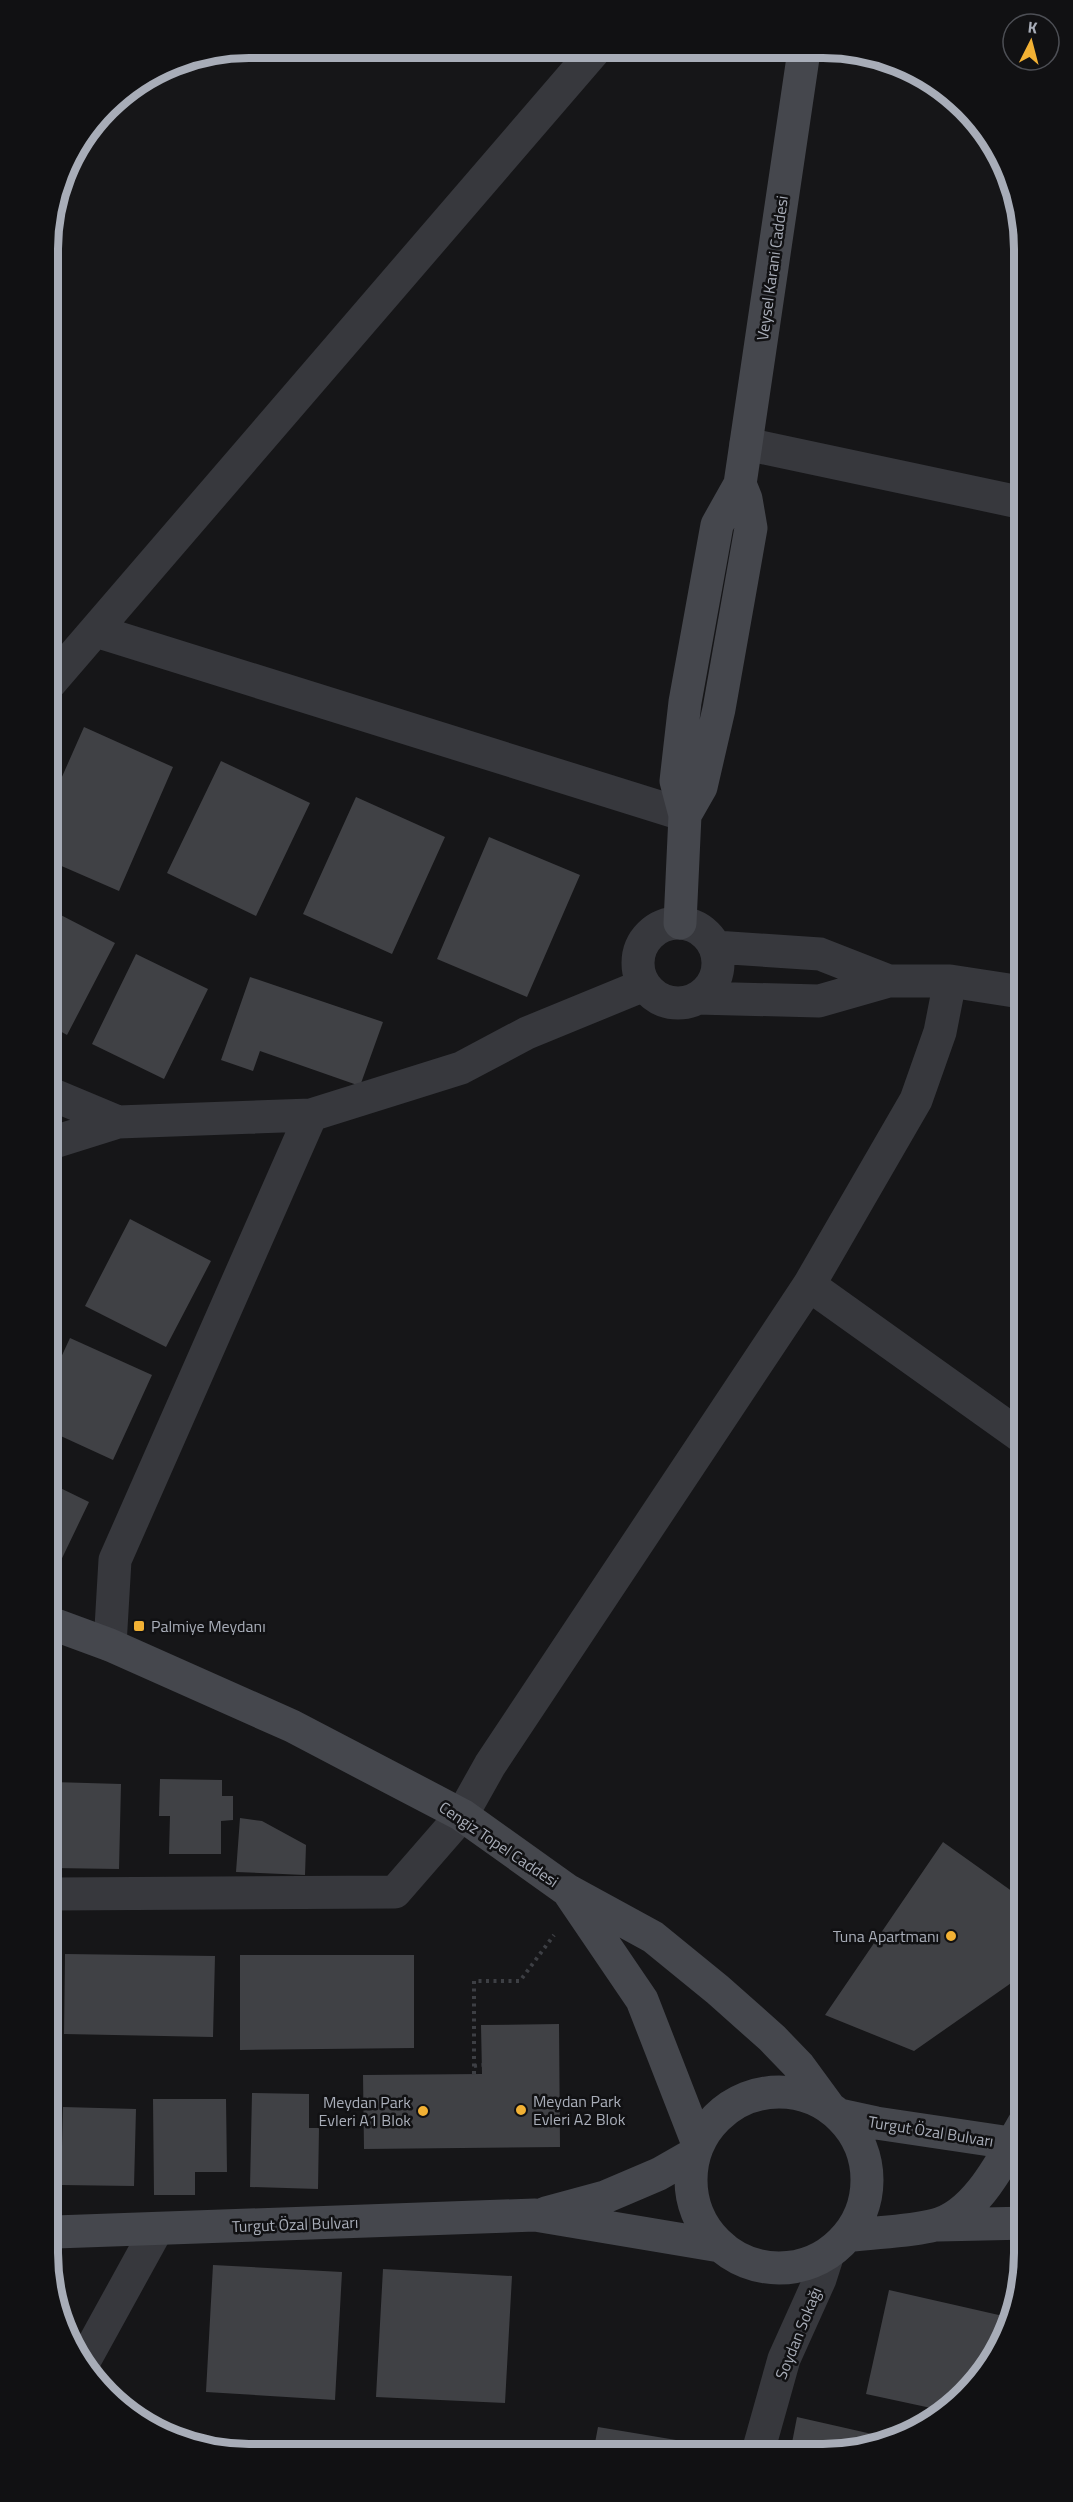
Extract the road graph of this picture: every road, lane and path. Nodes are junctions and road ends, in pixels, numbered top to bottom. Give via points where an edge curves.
1 (587, 59) edge
2 (803, 59) edge
3 (746, 444) junction
4 (1014, 501) edge
5 (96, 631) junction
6 (59, 673) edge
7 (685, 815) junction
8 (680, 923) junction
9 (715, 947) junction
10 (889, 981) junction
11 (950, 981) junction
12 (644, 985) junction
13 (1014, 991) edge
14 (697, 998) junction
15 (59, 1097) edge
16 (311, 1115) junction
17 (118, 1122) junction
18 (59, 1140) edge
19 (808, 1285) junction
20 (1014, 1431) edge
21 (59, 1626) edge
22 (110, 1645) junction
23 (462, 1815) junction
24 (59, 1894) edge
25 (572, 1898) junction
26 (474, 2066) junction
27 (482, 2066) dead end
28 (474, 2074) dead end
29 (834, 2111) junction
30 (1014, 2136) edge
31 (1014, 2145) edge
32 (696, 2149) junction
33 (535, 2216) junction
34 (1014, 2223) edge
35 (936, 2225) junction
36 (157, 2229) junction
37 (59, 2232) edge
38 (838, 2245) junction
39 (720, 2246) junction
40 (88, 2354) edge
41 (760, 2444) edge

1 - 5 street
2 - 3 main road, Veysel Karani Caddesi
3 - 4 street
3 - 7 main road, Veysel Karani Caddesi via 740,484 747,499 751,528 701,788
5 - 6 street
5 - 7 street
7 - 8 main road, Veysel Karani Caddesi
8 - 9 street via 695,926
8 - 12 street via 652,931 643,943 638,971
9 - 10 street via 820,954
9 - 14 street via 716,977
10 - 11 street
10 - 14 street via 819,1001
11 - 13 street
11 - 19 street via 940,1032 916,1100
12 - 14 street via 667,1002
12 - 16 street via 527,1033 461,1068
15 - 17 street
16 - 17 street
16 - 22 street via 115,1560
17 - 18 street
19 - 20 street
19 - 23 street via 496,1756
21 - 22 main road, Cengiz Topel Caddesi
22 - 23 main road, Cengiz Topel Caddesi via 292,1726
23 - 24 street via 395,1892
23 - 25 main road, Cengiz Topel Caddesi
25 - 26 path via 520,1981 474,1981
25 - 29 main road, Cengiz Topel Caddesi via 653,1937 772,2038
25 - 32 main road via 642,2000
26 - 27 path
26 - 28 path
29 - 30 main road, Turgut Özal Bulvarı via 876,2123
29 - 32 main road via 806,2096 781,2092 755,2095 732,2105 712,2122
29 - 38 main road via 860,2145 867,2168 862,2208
31 - 35 main road via 972,2201 956,2216
32 - 33 main road via 659,2174 605,2197
32 - 39 main road via 690,2179 694,2204 704,2226
33 - 36 main road, Turgut Özal Bulvarı
33 - 39 main road
34 - 35 main road
35 - 38 main road
36 - 37 main road, Turgut Özal Bulvarı
36 - 40 street
38 - 39 main road via 807,2264 784,2268 739,2259
38 - 41 street, Soydan Sokağı via 784,2360

